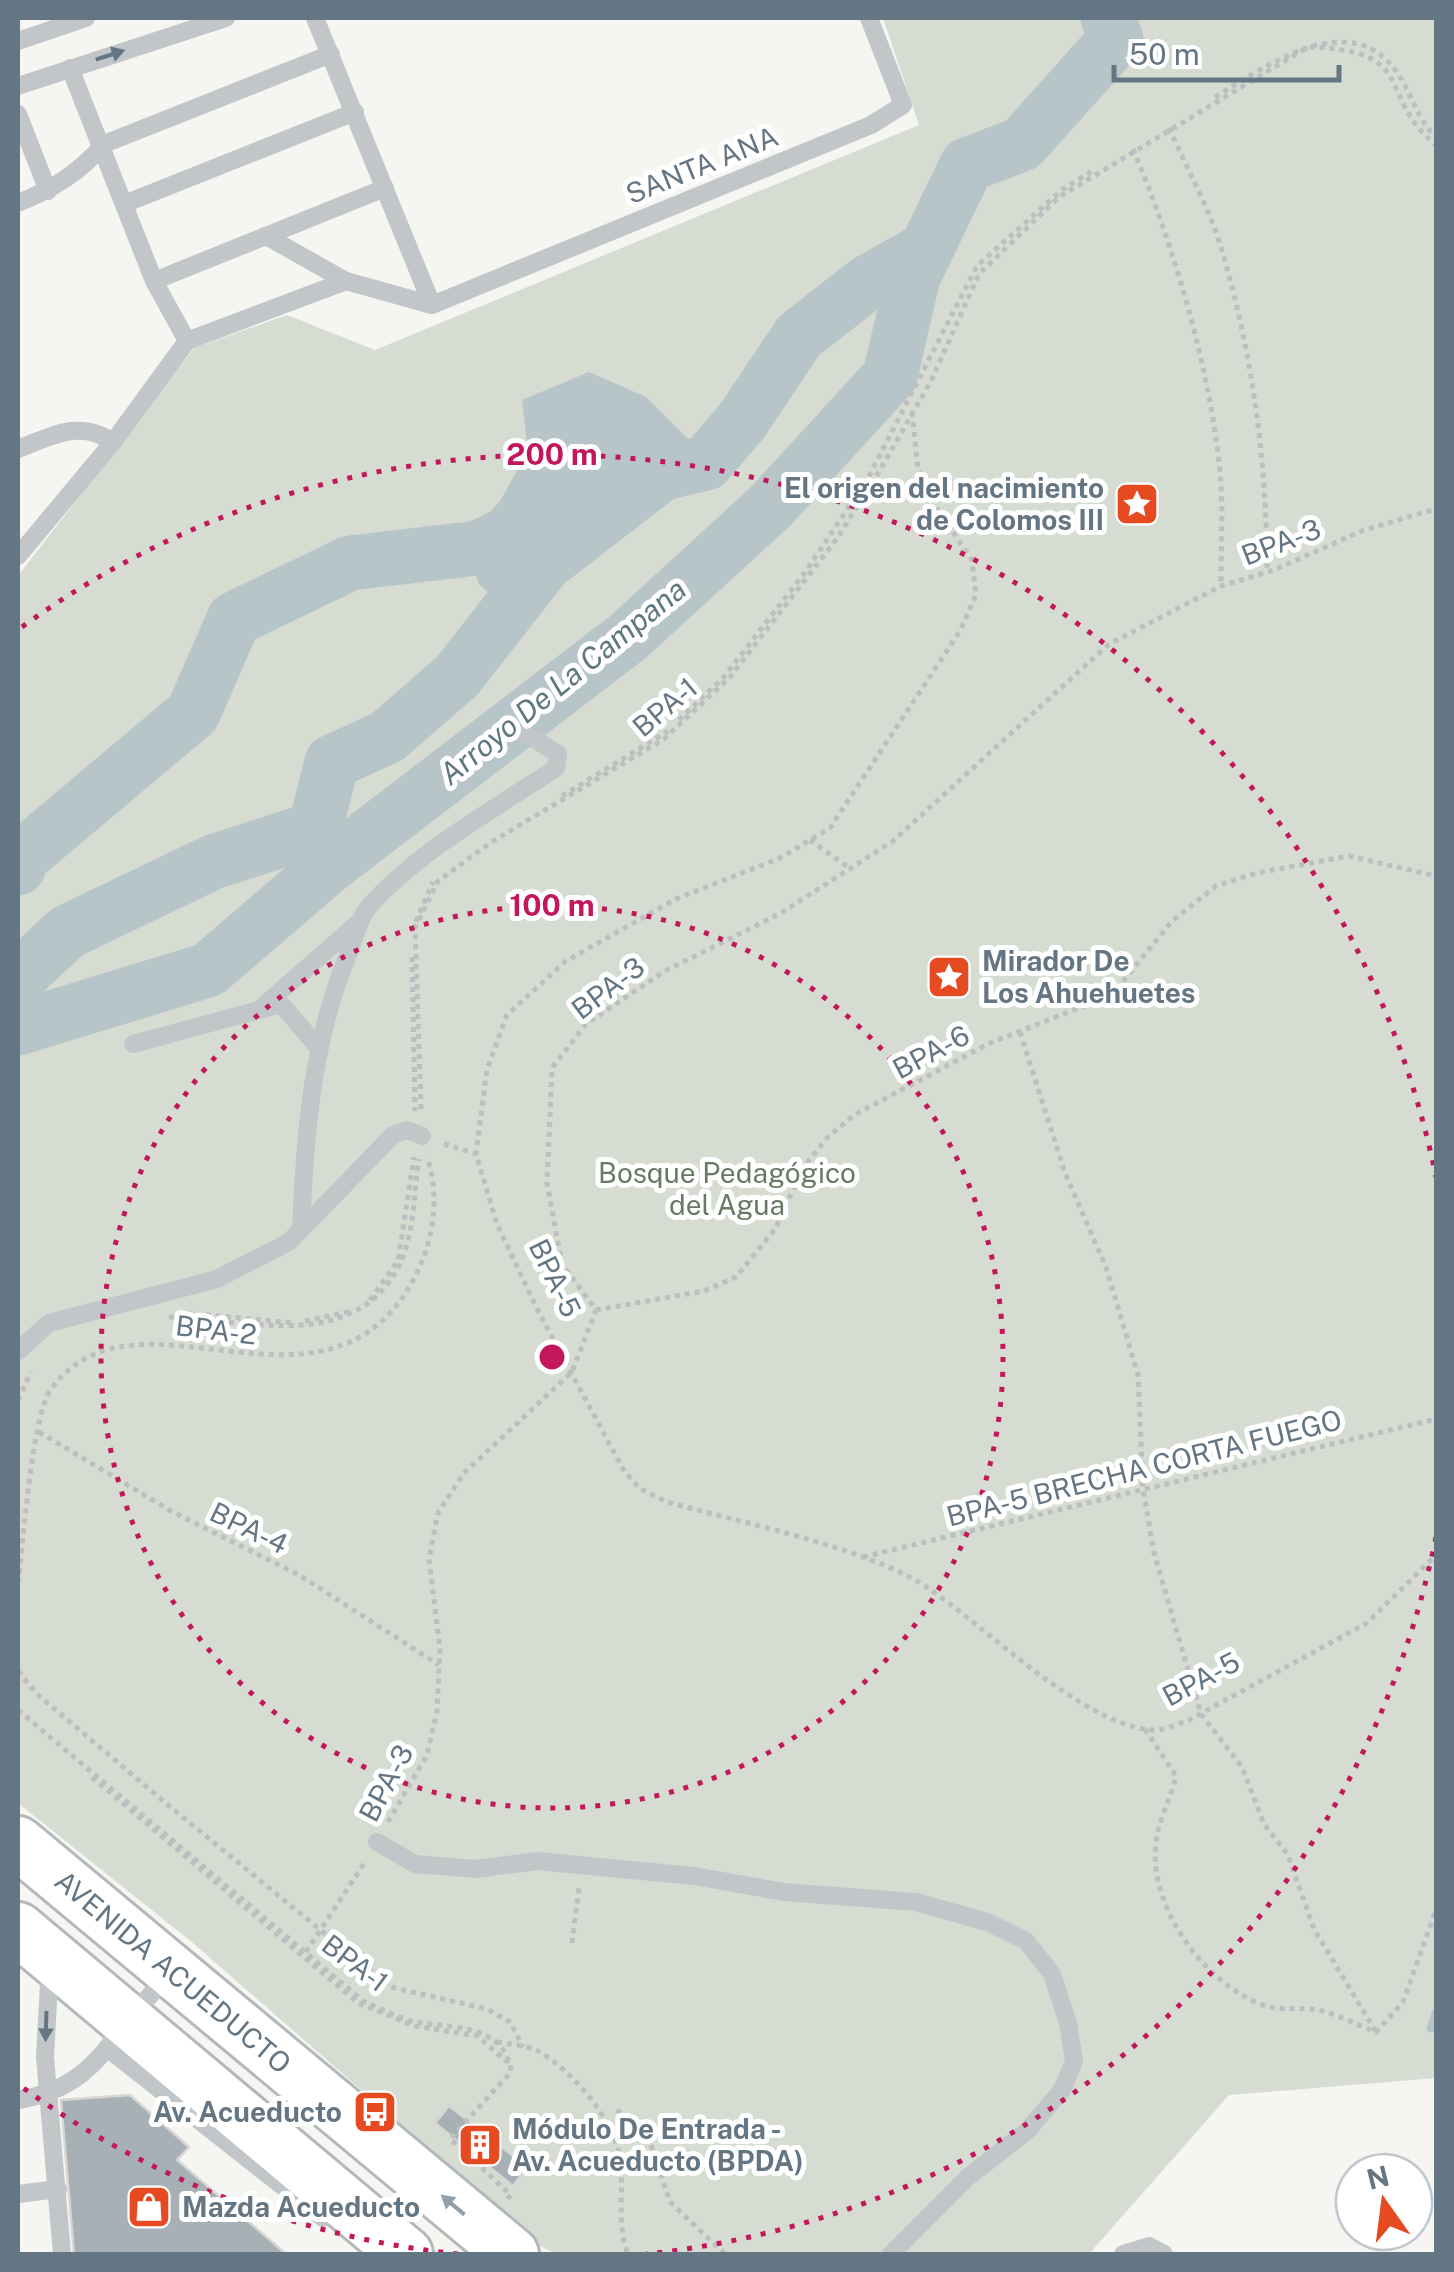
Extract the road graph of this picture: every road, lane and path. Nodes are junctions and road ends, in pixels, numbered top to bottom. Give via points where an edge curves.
1 (86, 18) edge
2 (226, 18) edge
3 (316, 18) edge
4 (869, 18) edge
5 (18, 41) edge
6 (331, 54) junction
7 (70, 68) junction
8 (18, 86) edge
9 (354, 112) junction
10 (18, 114) edge
11 (1169, 128) junction
12 (1436, 141) edge
13 (104, 144) junction
14 (1133, 149) junction
15 (385, 188) junction
16 (48, 191) junction
17 (18, 203) edge
18 (124, 204) junction
19 (266, 236) junction
20 (154, 281) junction
21 (346, 281) junction
22 (432, 305) junction
23 (187, 341) junction
24 (912, 412) junction
25 (113, 442) junction
26 (18, 449) edge
27 (1436, 508) edge
28 (18, 556) edge
29 (1267, 572) junction
30 (1221, 586) junction
31 (528, 735) dead end
32 (810, 840) junction
33 (852, 870) junction
34 (1436, 876) edge
35 (362, 919) junction
36 (258, 1010) junction
37 (1020, 1032) junction
38 (133, 1044) dead end
39 (318, 1048) junction
40 (420, 1137) junction
41 (476, 1154) junction
42 (301, 1229) junction
43 (596, 1310) junction
44 (158, 1315) dead end
45 (28, 1359) edge
46 (572, 1372) junction
47 (18, 1380) edge
48 (18, 1400) edge
49 (1436, 1419) edge
50 (39, 1432) junction
51 (1143, 1489) junction
52 (1436, 1555) edge
53 (860, 1557) junction
54 (18, 1583) edge
55 (440, 1665) junction
56 (18, 1671) edge
57 (18, 1712) edge
58 (1201, 1714) junction
59 (1144, 1729) junction
60 (377, 1842) junction
61 (18, 1843) edge
62 (582, 1865) junction
63 (1436, 1910) edge
64 (320, 1930) junction
65 (572, 1943) dead end
66 (34, 1944) edge
67 (306, 1952) junction
68 (172, 1970) junction
69 (232, 2018) junction
70 (1376, 2032) junction
71 (118, 2034) junction
72 (496, 2041) junction
73 (523, 2047) junction
74 (510, 2064) junction
75 (185, 2068) junction
76 (49, 2095) junction
77 (18, 2100) edge
78 (617, 2110) dead end
79 (58, 2189) junction
80 (18, 2194) edge
81 (497, 2242) edge
82 (377, 2246) edge
83 (62, 2254) edge
84 (628, 2254) edge
85 (725, 2254) edge
86 (890, 2254) edge
87 (1123, 2254) edge
88 (1164, 2254) edge

1 - 5 lane
7 -> 2 lane
3 - 6 lane
4 - 22 lane, SANTA ANA via 903,106 872,125
6 - 9 lane
6 - 13 lane
7 - 8 lane
7 - 13 lane
9 - 15 lane
9 - 18 lane
10 - 16 lane
11 - 12 path, BPA-1 via 1308,47 1351,48 1385,67 1412,118
11 - 14 path, BPA-1
11 - 29 path via 1222,251 1244,349 1267,476
12 - 40 path via 1386,60 1357,45 1310,43 1063,189 977,266 868,478 723,678 665,734 436,876 412,923
13 - 16 lane
13 - 18 lane
14 - 24 path, BPA-1 via 1059,197 979,274
14 - 30 path via 1172,260 1208,402 1221,484
15 - 19 lane
15 - 22 lane
16 - 17 lane
18 - 20 lane
19 - 20 lane
19 - 21 lane
20 - 23 lane
21 - 22 lane
21 - 23 lane
23 - 25 lane
24 - 32 path, BPA-5 via 918,470 972,560 976,595 960,631 830,828
24 - 40 path, BPA-1 via 836,540 730,677 664,739 438,881 415,928
25 - 26 lane via 92,429 68,430
25 - 28 lane
27 - 29 path, BPA-3
29 - 30 path, BPA-3
30 - 33 path, BPA-3 via 1109,644 893,842
31 - 35 lane via 558,754 556,768 412,865
32 - 33 path
32 - 41 path, BPA-5 via 676,899 566,960 508,1015 488,1069
33 - 43 path, BPA-3 via 665,971 586,1024 552,1068 546,1123 550,1199 562,1264
34 - 37 path, BPA-6 via 1349,856 1216,886 1172,921 1112,995
35 - 36 lane
35 - 39 lane
36 - 38 lane
36 - 39 lane via 281,1004
37 - 43 path, BPA-6 via 854,1115 827,1138 802,1169 776,1228 736,1277 704,1290
37 - 51 path via 1065,1173 1106,1266 1138,1375
39 - 42 lane via 305,1128
40 - 41 path
40 - 42 lane via 407,1130 392,1135
40 - 44 path via 398,1261 367,1304 342,1317 293,1323
40 - 50 path, BPA-2 via 436,1182 432,1222 423,1260 392,1315 334,1348 304,1354 131,1344 78,1364 50,1390
41 - 46 path, BPA-5 via 498,1224
42 - 45 lane via 289,1242 217,1279 49,1322
43 - 46 path, BPA-3
45 - 47 path
45 - 48 path
46 - 53 path, BPA-5 via 639,1488 666,1502
46 - 55 path, BPA-3 via 464,1473 438,1513 430,1559
49 - 51 path, BPA-5 BRECHA CORTA FUEGO
50 - 54 path, BPA-2
50 - 55 path, BPA-4 via 171,1511 299,1575
51 - 53 path, BPA-5 BRECHA CORTA FUEGO
51 - 58 path via 1154,1553
52 - 58 path, BPA-5 via 1368,1623
53 - 59 path, BPA-5 via 924,1584 1104,1716
55 - 60 path, BPA-3 via 427,1755
56 - 64 path via 37,1694
57 - 67 path, BPA-1
57 - 74 path via 358,2002 414,2026 477,2036
58 - 59 path, BPA-5 via 1158,1731
58 - 70 path via 1242,1767 1264,1824 1288,1855 1314,1929
59 - 70 path via 1176,1776 1156,1840 1156,1870 1185,1941 1223,1984 1257,2002 1286,2012 1313,2009
60 - 62 lane via 414,1864
60 - 64 path, BPA-3
61 - 68 main road, AVENIDA ACUEDUCTO
62 - 65 path
62 - 86 lane via 916,1902 1026,1940 1052,1974 1068,2023 1074,2061 1062,2090 1027,2131 968,2177
63 - 70 path via 1403,2002
64 - 67 path, BPA-3
64 - 73 path via 390,1987 487,2008 510,2022
66 - 71 main road
66 -> 76 lane
67 - 72 path, BPA-1 via 364,2001 412,2022 475,2030
68 - 69 main road, AVENIDA ACUEDUCTO
68 - 71 lane
69 - 75 main road
81 -> 69 main road, AVENIDA ACUEDUCTO
71 - 75 main road
71 - 76 lane via 93,2067
71 - 82 lane
72 - 73 path, BPA-1
72 - 74 path
73 - 84 path via 568,2075 600,2114 618,2150
74 - 81 path via 512,2072 450,2139 511,2195
75 - 82 main road
76 - 77 lane
76 - 79 lane
78 - 85 path via 648,2136 670,2202
79 - 80 lane
79 - 83 lane
87 - 88 lane via 1148,2246

